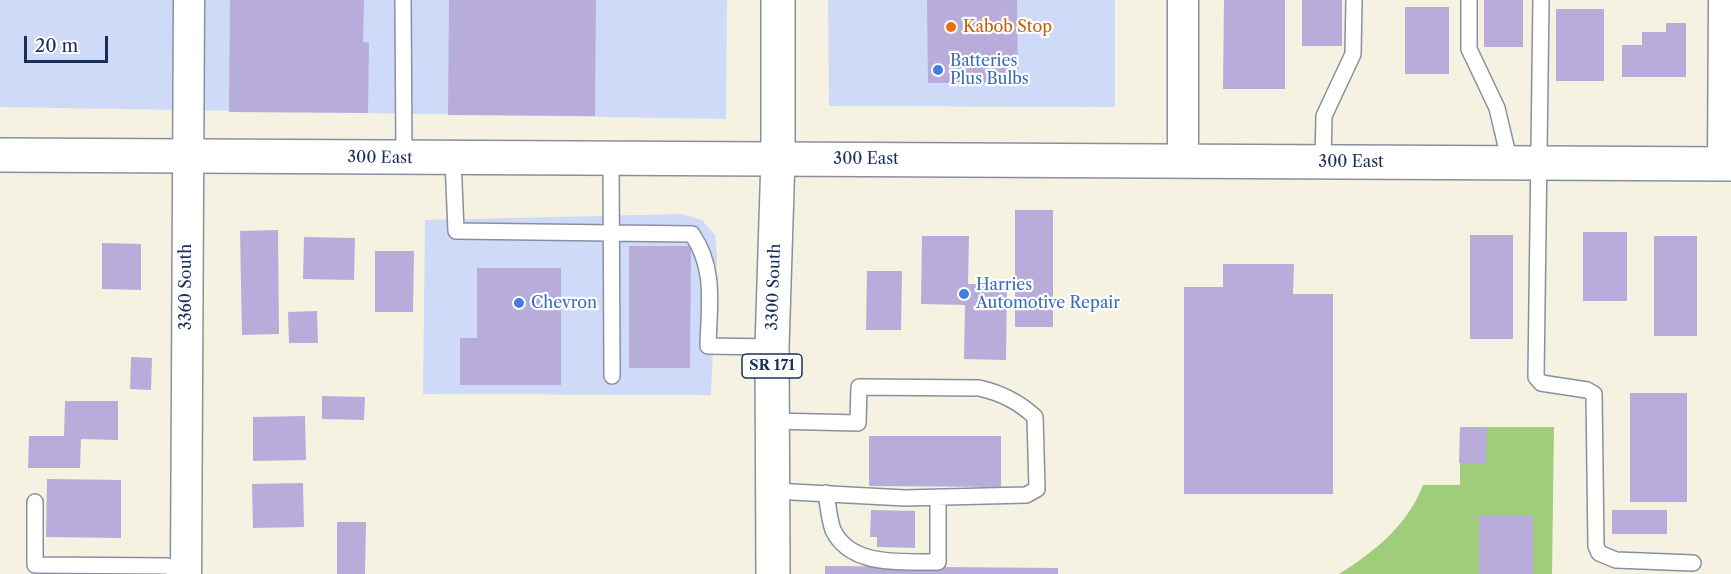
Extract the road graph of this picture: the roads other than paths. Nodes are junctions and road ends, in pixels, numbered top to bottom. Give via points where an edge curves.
1 (189, 0) edge
2 (403, 0) edge
3 (778, 0) edge
4 (1183, 0) edge
5 (1354, 0) edge
6 (1469, 0) edge
7 (1540, 0) edge
8 (1724, 0) edge
9 (0, 155) edge
10 (188, 156) junction
11 (405, 158) junction
12 (778, 158) junction
13 (453, 159) junction
14 (611, 160) junction
15 (1183, 162) junction
16 (1323, 162) junction
17 (1524, 163) junction
18 (1727, 164) edge
19 (611, 231) junction
20 (772, 347) junction
21 (612, 376) dead end
22 (772, 421) junction
23 (773, 491) junction
24 (826, 493) junction
25 (938, 497) junction
26 (35, 502) dead end
27 (1693, 563) dead end
28 (35, 570) edge
29 (186, 573) edge
30 (773, 574) edge

1 - 10 street, 3360 South
2 - 11 lane
3 - 12 street, 3300 South / SR 171
4 - 15 street
5 - 16 lane via 1353,54 1324,116
6 - 17 lane via 1468,49
7 - 17 lane
8 - 18 street
9 - 10 street, 300 East
10 - 11 street, 300 East
10 - 29 street, 3360 South
11 - 13 street, 300 East
12 - 14 street, 300 East
12 - 15 street, 300 East
12 - 20 street, 3300 South / SR 171
13 - 14 street, 300 East
13 - 19 lane via 456,231
14 - 19 lane
15 - 16 street, 300 East
16 - 17 street, 300 East
17 - 18 street, 300 East
17 - 27 lane via 1534,369 1541,383 1594,394 1596,546 1599,553 1616,560
19 - 20 lane via 692,234 710,273 708,346
19 - 21 lane
20 - 22 street, 3300 South / SR 171
22 - 23 street, 3300 South / SR 171
22 - 25 lane via 858,423 860,387 979,388 1021,404 1035,417 1037,489 1026,495
23 - 24 lane
23 - 30 street, 3300 South / SR 171
24 - 25 lane
24 - 25 lane via 833,529 854,552 877,561 938,562
26 - 28 lane
28 - 29 lane via 167,566

